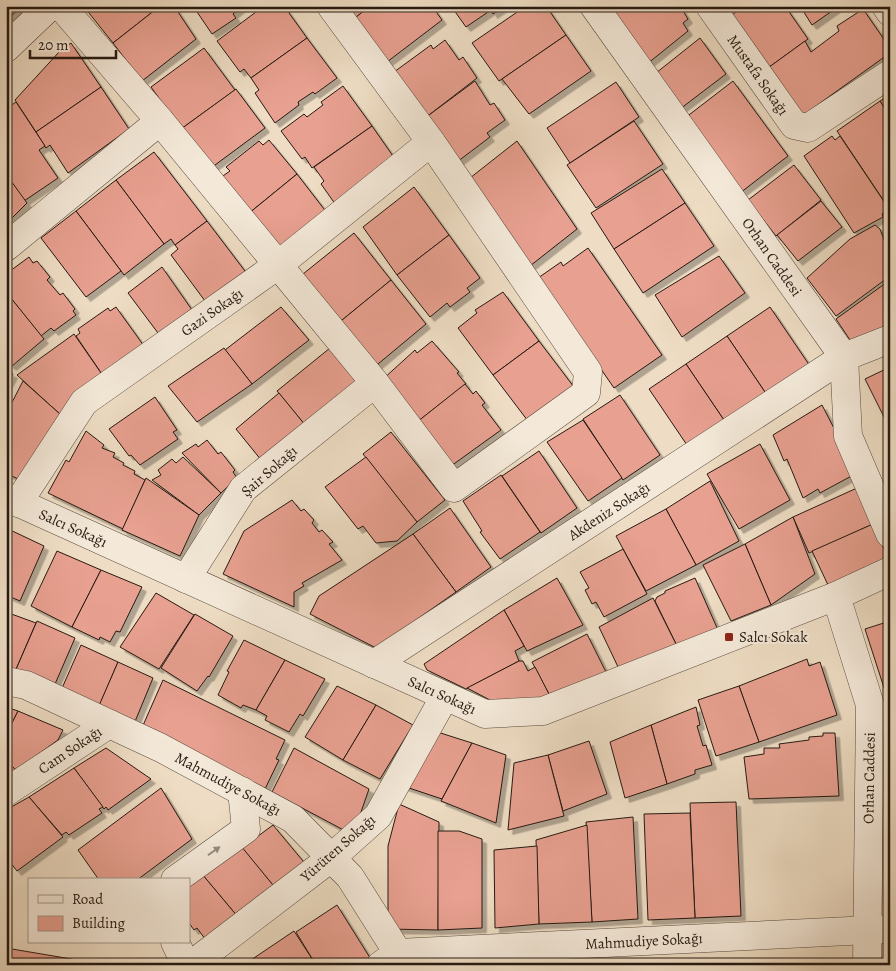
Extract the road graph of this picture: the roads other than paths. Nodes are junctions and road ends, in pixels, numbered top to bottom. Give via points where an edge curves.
1 (50, 6) edge
2 (61, 6) edge
3 (331, 6) edge
4 (594, 6) edge
5 (710, 6) edge
6 (886, 6) edge
7 (890, 12) edge
8 (6, 48) edge
9 (890, 74) edge
10 (160, 121) junction
11 (431, 142) junction
12 (6, 247) edge
13 (278, 265) junction
14 (890, 340) edge
15 (844, 357) junction
16 (376, 383) junction
17 (12, 500) edge
18 (890, 534) edge
19 (890, 571) edge
20 (186, 579) junction
21 (836, 596) junction
22 (374, 664) junction
23 (6, 681) edge
24 (445, 696) junction
25 (880, 705) edge
26 (109, 724) junction
27 (6, 792) edge
28 (242, 792) junction
29 (331, 858) junction
30 (178, 878) edge
31 (879, 929) edge
32 (176, 944) edge
33 (389, 959) edge
34 (186, 965) edge
35 (191, 965) edge
36 (867, 965) edge

1 - 8 street
2 - 10 street
3 - 11 street
4 - 15 street, Orhan Caddesi
5 - 9 street, Mustafa Sokağı via 794,125 808,128
6 - 7 street
10 - 12 street
10 - 13 street
11 - 13 street, Gazi Sokağı
11 - 16 street via 588,372 586,393 454,488
13 - 16 street
13 - 17 street, Gazi Sokağı via 84,402
14 - 15 street, Akdeniz Sokağı
15 - 18 street via 848,436
15 - 22 street, Akdeniz Sokağı
16 - 20 street, Şair Sokağı via 244,489
17 - 20 street, Salcı Sokağı
19 - 21 street, Salcı Sokağı
20 - 22 street, Salcı Sokağı
21 - 24 street, Salcı Sokağı via 543,711 485,714
21 - 25 street, Orhan Caddesi
22 - 24 street, Salcı Sokağı
23 - 26 street, Mahmudiye Sokağı via 26,685
24 - 29 street, Yürüten Sokağı via 378,816
25 - 31 street, Orhan Caddesi
26 - 27 street, Cam Sokağı
26 - 28 street, Mahmudiye Sokağı
28 - 29 street, Mahmudiye Sokağı via 292,819
30 -> 28 street via 246,829
29 - 33 street, Mahmudiye Sokağı via 350,877
29 - 35 street, Yürüten Sokağı
31 - 33 street, Mahmudiye Sokağı
31 - 36 street, Orhan Caddesi
32 - 34 street

